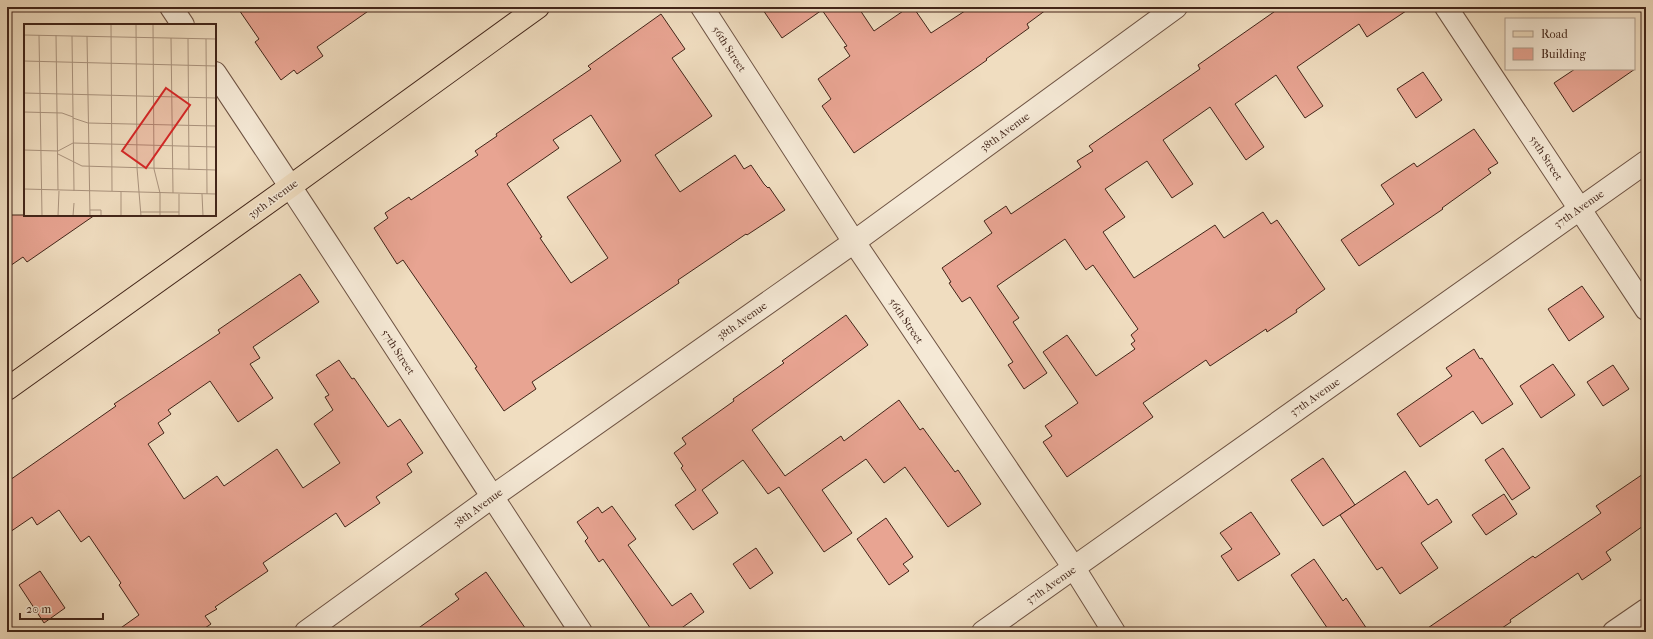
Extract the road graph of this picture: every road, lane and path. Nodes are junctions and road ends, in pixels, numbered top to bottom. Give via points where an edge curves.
1 (171, 7) edge
2 (538, 7) edge
3 (702, 7) edge
4 (1176, 7) edge
5 (1446, 7) edge
6 (182, 24) edge
7 (216, 74) edge
8 (1646, 162) edge
9 (291, 186) junction
10 (1580, 209) junction
11 (854, 242) junction
12 (1646, 309) edge
13 (7, 389) edge
14 (492, 497) junction
15 (1074, 568) junction
16 (1646, 610) edge
17 (306, 632) edge
18 (581, 632) edge
19 (984, 632) edge
20 (1114, 632) edge
21 (1614, 632) edge

1 - 6 street
2 - 9 main road, 39th Avenue
3 - 11 street, 56th Street
4 - 11 street, 38th Avenue
5 - 10 street, 55th Street
7 - 9 street, 57th Street
8 - 10 street, 37th Avenue
9 - 13 main road, 39th Avenue
9 - 14 street, 57th Street
10 - 12 street, 55th Street
10 - 15 street, 37th Avenue
11 - 14 street, 38th Avenue
11 - 15 street, 56th Street
14 - 17 street, 38th Avenue
14 - 18 street, 57th Street
15 - 19 street, 37th Avenue
15 - 20 street, 56th Street
16 - 21 street

